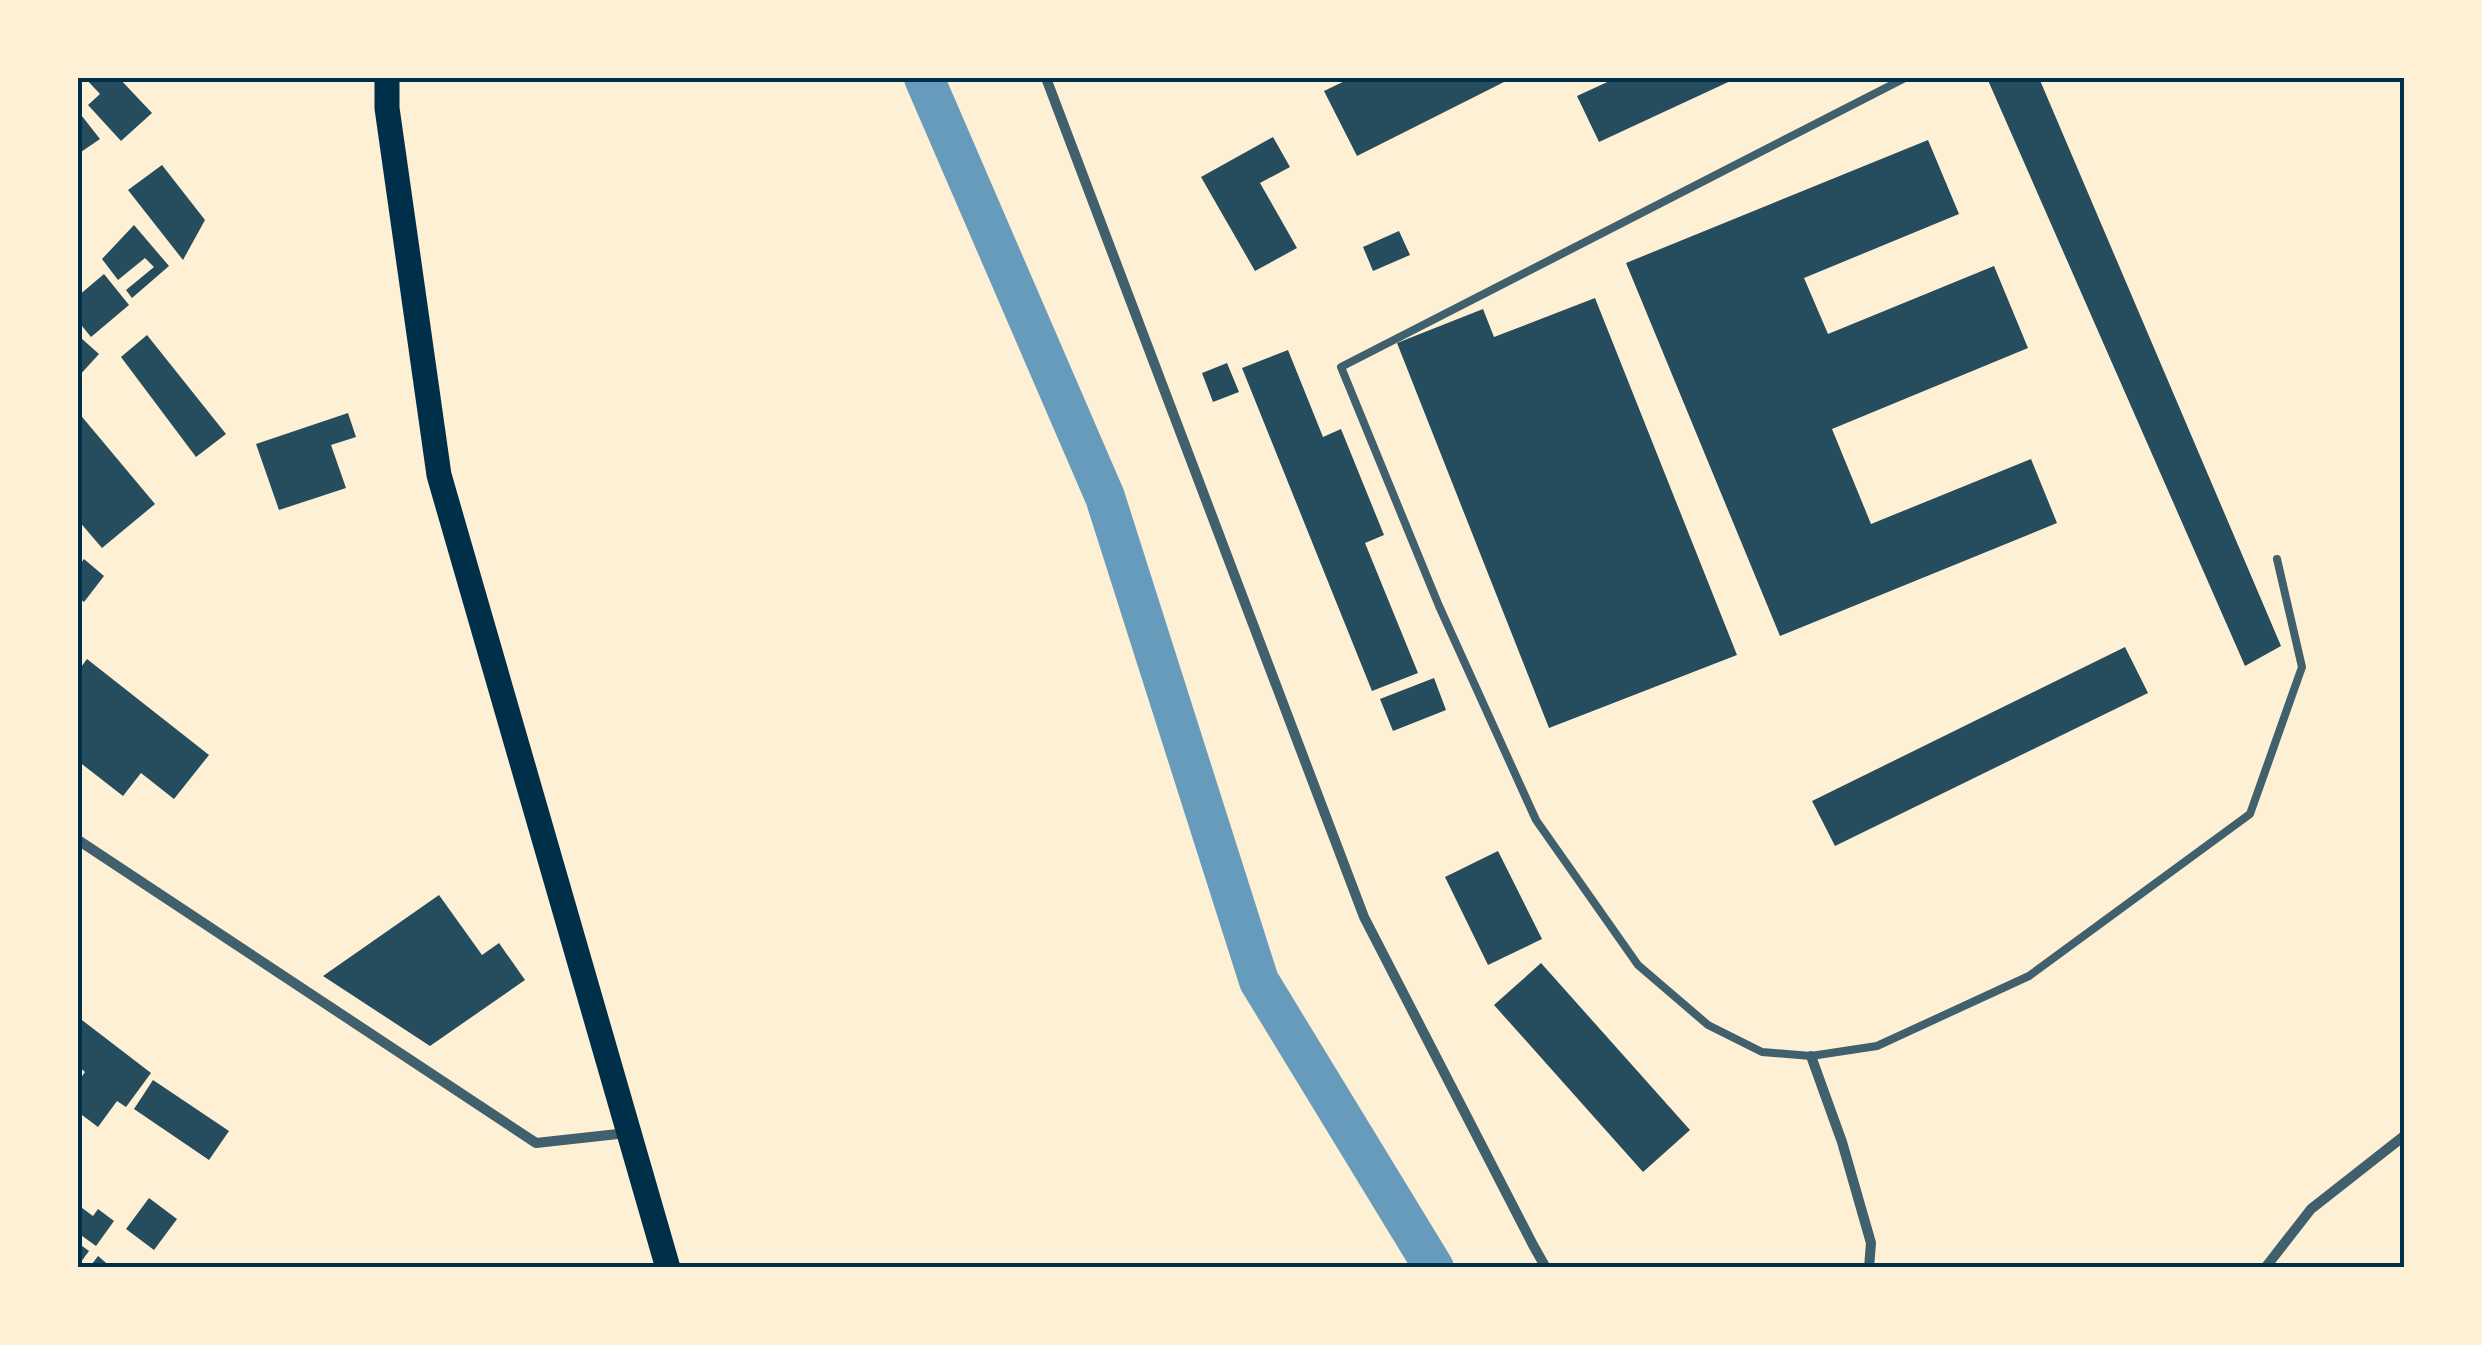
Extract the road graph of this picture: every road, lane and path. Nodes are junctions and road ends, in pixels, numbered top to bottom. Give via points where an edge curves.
1 (387, 78) edge
2 (1046, 78) edge
3 (1905, 78) edge
4 (2277, 559) dead end
5 (78, 840) edge
6 (1811, 1056) junction
7 (628, 1133) junction
8 (2404, 1136) edge
9 (668, 1268) edge
10 (1546, 1268) edge
11 (1870, 1268) edge
12 (2265, 1268) edge

1 - 7 main road via 439,475
2 - 10 street via 1364,917
3 - 6 lane via 1341,367 1536,820 1638,965 1708,1025 1762,1052
4 - 6 lane via 2302,667 2250,814 2029,976 1877,1046
5 - 7 street via 536,1143
6 - 11 street via 1871,1243
7 - 9 main road
8 - 12 street via 2311,1208

